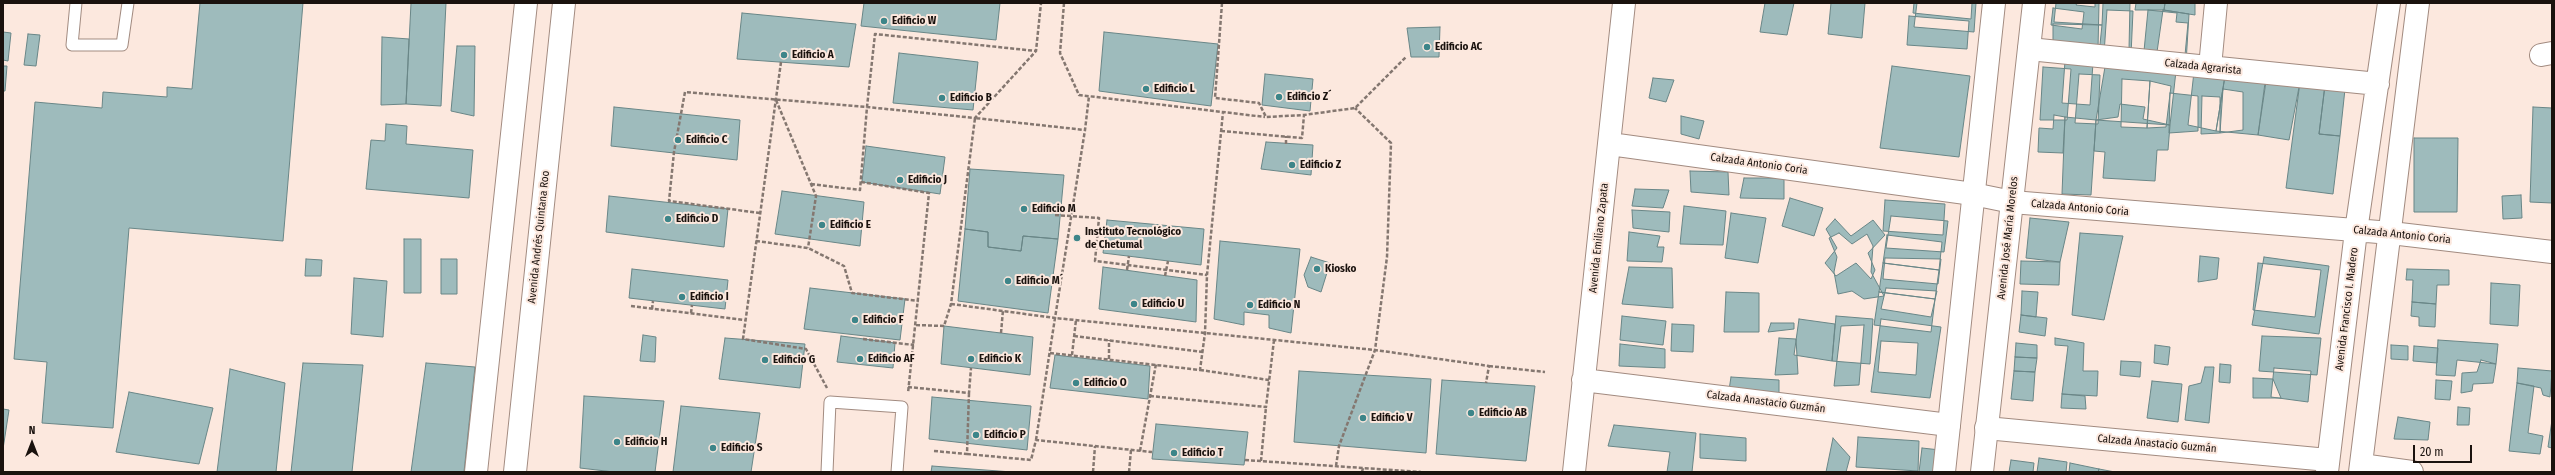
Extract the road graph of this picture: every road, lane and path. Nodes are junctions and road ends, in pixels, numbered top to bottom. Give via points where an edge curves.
1 (76, 3) edge
2 (128, 3) edge
3 (526, 3) edge
4 (564, 3) edge
5 (1041, 3) edge
6 (1064, 3) edge
7 (1222, 3) edge
8 (1624, 3) edge
9 (1994, 3) edge
10 (2034, 3) edge
11 (2216, 3) edge
12 (2389, 3) edge
13 (2418, 3) edge
14 (2029, 49) junction
15 (1036, 51) junction
16 (1406, 57) dead end
17 (781, 62) dead end
18 (2210, 68) junction
19 (2378, 84) junction
20 (1089, 96) junction
21 (776, 100) junction
22 (867, 107) junction
23 (1355, 108) junction
24 (1223, 112) junction
25 (1304, 115) junction
26 (1266, 117) junction
27 (975, 118) junction
28 (1084, 130) junction
29 (1221, 131) junction
30 (1286, 136) junction
31 (1286, 144) dead end
32 (1610, 144) junction
33 (861, 182) junction
34 (811, 184) junction
35 (1974, 194) junction
36 (2012, 202) junction
37 (760, 214) junction
38 (1055, 215) dead end
39 (1071, 215) junction
40 (2356, 231) junction
41 (2391, 233) junction
42 (756, 241) junction
43 (808, 248) junction
44 (2552, 252) edge
45 (1129, 256) dead end
46 (1168, 261) dead end
47 (1127, 265) junction
48 (1128, 270) dead end
49 (1165, 270) junction
50 (1207, 275) junction
51 (1165, 276) dead end
52 (653, 301) dead end
53 (919, 301) junction
54 (951, 304) junction
55 (692, 305) dead end
56 (631, 306) dead end
57 (652, 309) junction
58 (1003, 310) junction
59 (691, 313) junction
60 (1056, 318) junction
61 (745, 320) junction
62 (1076, 320) junction
63 (916, 324) junction
64 (1001, 333) dead end
65 (1205, 333) junction
66 (1074, 336) junction
67 (863, 339) dead end
68 (1109, 340) junction
69 (1274, 340) junction
70 (914, 345) junction
71 (1375, 350) junction
72 (1202, 352) junction
73 (1050, 353) junction
74 (1072, 355) junction
75 (1109, 359) junction
76 (1156, 364) junction
77 (1488, 366) junction
78 (971, 368) dead end
79 (1200, 370) junction
80 (1545, 372) dead end
81 (1269, 380) junction
82 (1583, 380) junction
83 (1486, 383) dead end
84 (908, 387) junction
85 (828, 391) dead end
86 (969, 393) junction
87 (1150, 396) junction
88 (907, 398) dead end
89 (1266, 407) junction
90 (1949, 425) junction
91 (1986, 428) junction
92 (1036, 440) junction
93 (1095, 446) junction
94 (1130, 450) junction
95 (934, 451) dead end
96 (1140, 451) junction
97 (1152, 452) dead end
98 (967, 454) junction
99 (1244, 460) dead end
100 (1261, 461) junction
101 (1336, 466) junction
102 (2327, 466) edge
103 (1363, 468) junction
104 (2360, 469) edge
105 (476, 472) edge
106 (514, 472) edge
107 (827, 472) edge
108 (897, 472) edge
109 (1093, 472) edge
110 (1129, 472) edge
111 (1362, 472) edge
112 (1421, 472) edge
113 (1574, 472) edge
114 (1944, 472) edge
115 (1982, 472) edge
116 (2412, 472) edge

1 - 2 lane via 72,45 122,45
3 - 105 street
4 - 106 street, Avenida Andrés Quintana Roo
5 - 15 path
6 - 20 path via 1060,53 1079,95
7 - 26 path via 1215,98 1259,103
8 - 32 street, Avenida Emiliano Zapata
9 - 35 street
10 - 14 street, Avenida José María Morelos
11 - 18 street
12 - 19 street, Avenida Francisco I. Madero
13 - 41 street
14 - 18 street, Calzada Agrarista
14 - 36 street, Avenida José María Morelos
15 - 22 path via 875,34
15 - 27 path
16 - 23 path
17 - 21 path
18 - 19 street, Calzada Agrarista
19 - 40 street, Avenida Francisco I. Madero
20 - 24 path
20 - 28 path
21 - 22 path
21 - 34 path
21 - 37 path
21 - 37 path via 685,92 674,152 669,200
22 - 27 path
22 - 33 path
23 - 25 path
23 - 71 path via 1391,143 1387,257
24 - 26 path
24 - 29 path
25 - 26 path
25 - 30 path via 1302,138
27 - 28 path
27 - 54 path
28 - 39 path
29 - 30 path
29 - 50 path
30 - 31 path
32 - 35 street, Calzada Antonio Coria
32 - 82 street, Avenida Emiliano Zapata
33 - 34 path via 860,190
33 - 53 path via 930,193
34 - 43 path via 816,196
35 - 36 street, Calzada Antonio Coria
35 - 90 street
36 - 40 street, Calzada Antonio Coria
36 - 91 street, Avenida José María Morelos
37 - 42 path
38 - 39 path
39 - 47 path via 1099,218 1095,261
39 - 60 path
40 - 41 street, Calzada Antonio Coria
40 - 102 street, Avenida Francisco I. Madero
41 - 44 street, Calzada Antonio Coria
41 - 104 street
42 - 43 path
42 - 61 path
43 - 53 path via 844,266 852,293
45 - 47 path
46 - 49 path
47 - 48 path
47 - 49 path
49 - 50 path
49 - 51 path
50 - 65 path
52 - 57 path
53 - 63 path
54 - 58 path
54 - 63 path via 944,326
55 - 59 path
56 - 57 path
57 - 59 path
58 - 60 path
58 - 64 path
59 - 61 path
60 - 62 path
60 - 73 path
61 - 85 path via 743,339 806,349
62 - 65 path
62 - 66 path
63 - 70 path
65 - 69 path
65 - 72 path
66 - 68 path
66 - 74 path
67 - 70 path
68 - 72 path
68 - 75 path
69 - 71 path
69 - 81 path
70 - 84 path
71 - 77 path
71 - 101 path via 1339,446
72 - 79 path
73 - 74 path
73 - 92 path
74 - 75 path
75 - 76 path
76 - 79 path
76 - 87 path
77 - 80 path
77 - 83 path
78 - 86 path
79 - 81 path
81 - 89 path
82 - 90 street, Calzada Anastacio Guzmán
82 - 113 street, Avenida Emiliano Zapata
84 - 86 path
84 - 88 path
86 - 98 path
87 - 89 path
87 - 96 path
89 - 100 path
90 - 114 street
91 - 102 street, Calzada Anastacio Guzmán
91 - 115 street, Avenida José María Morelos
92 - 93 path
92 - 98 path via 1031,460
93 - 94 path
93 - 109 path
94 - 96 path
94 - 110 path
95 - 98 path
96 - 97 path
99 - 100 path
100 - 101 path
101 - 103 path
103 - 111 path
103 - 112 path
104 - 116 street
107 - 108 lane via 830,402 902,407

